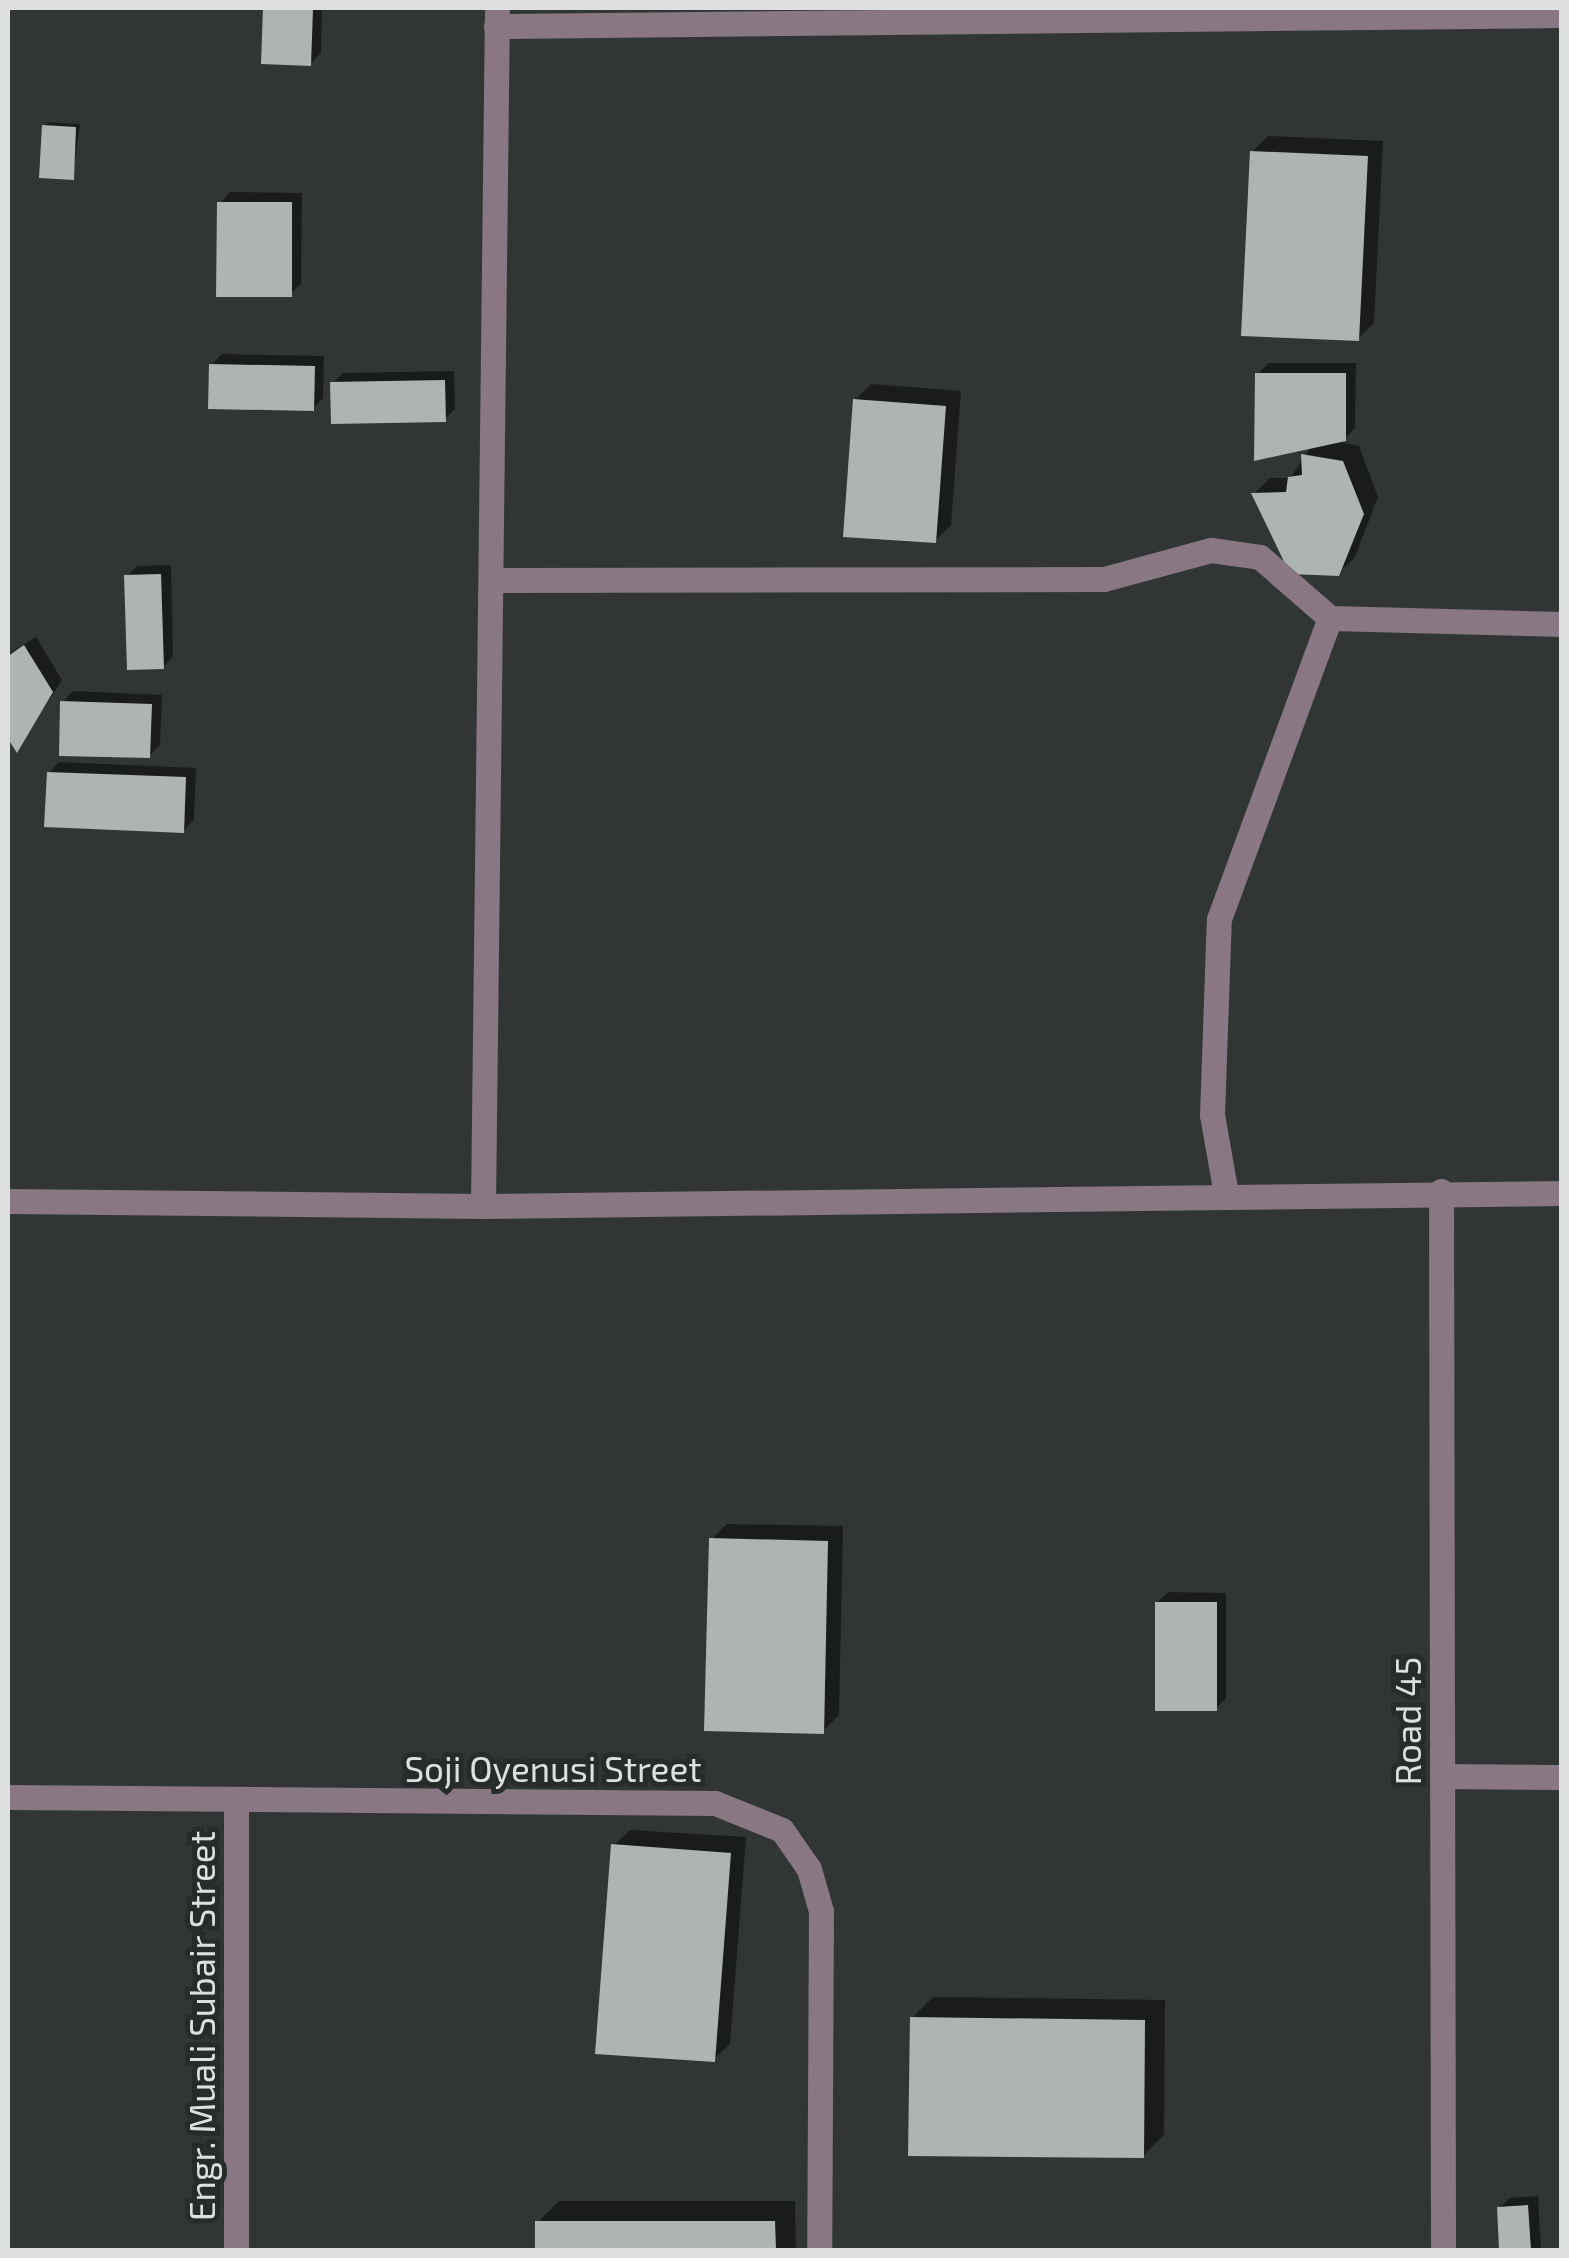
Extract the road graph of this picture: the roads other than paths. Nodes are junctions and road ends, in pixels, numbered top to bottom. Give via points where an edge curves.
1 (1562, 14) edge
2 (497, 17) edge
3 (494, 580) junction
4 (1330, 618) junction
5 (1562, 624) edge
6 (1441, 1191) junction
7 (1562, 1192) edge
8 (1226, 1194) junction
9 (8, 1202) edge
10 (483, 1206) junction
11 (1442, 1776) junction
12 (1562, 1777) edge
13 (8, 1796) edge
14 (236, 1801) junction
15 (236, 2250) edge
16 (819, 2250) edge
17 (1443, 2250) edge

1 - 2 street
2 - 3 street
3 - 4 street via 1104,579 1211,550 1260,557
3 - 10 street
4 - 5 street
4 - 8 street via 1219,919 1212,1096
6 - 7 street
6 - 8 street
6 - 11 street, Road 45
8 - 10 street
9 - 10 street
11 - 12 street
11 - 17 street, Road 45
13 - 14 street, Soji Oyenusi Street
14 - 15 street, Engr. Muali Subair Street
14 - 16 street, Soji Oyenusi Street via 715,1803 782,1830 809,1869 821,1911

